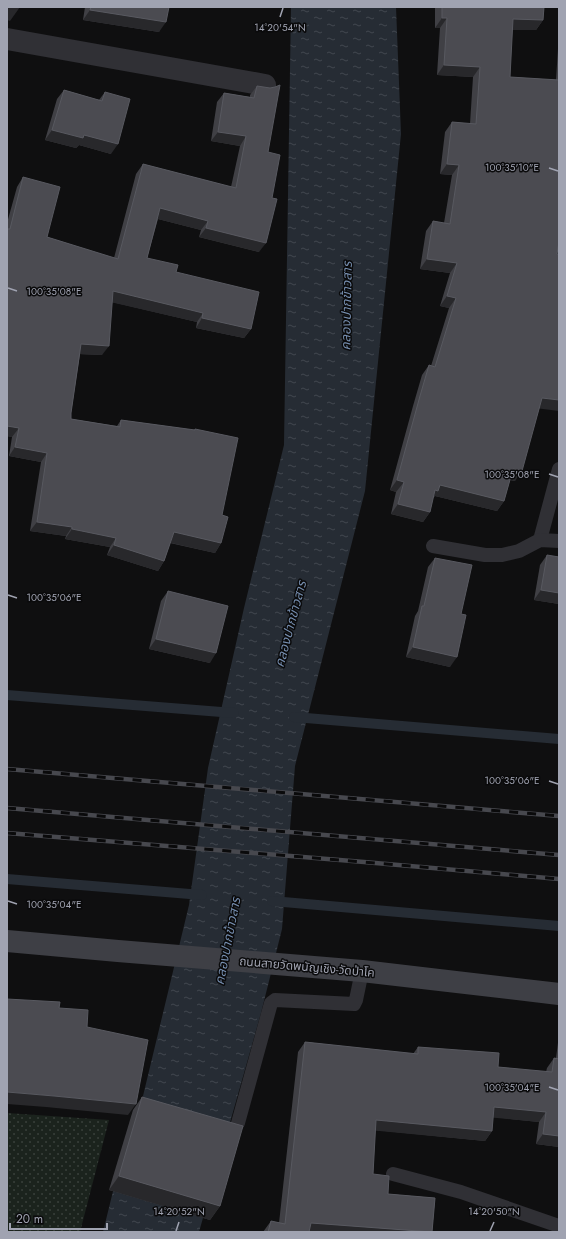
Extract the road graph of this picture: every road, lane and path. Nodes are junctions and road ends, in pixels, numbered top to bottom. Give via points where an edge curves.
1 (7, 39) edge
2 (265, 85) dead end
3 (559, 469) edge
4 (540, 540) junction
5 (559, 541) edge
6 (433, 546) dead end
7 (7, 940) edge
8 (362, 971) junction
9 (559, 994) edge
10 (238, 1124) edge
11 (393, 1174) dead end
12 (559, 1226) edge

1 - 2 street
3 - 4 lane
4 - 5 lane
4 - 6 lane via 519,551 485,555
7 - 8 main road, ถนนสายวัดพนัญเชิง-วัดป่าโค
8 - 9 main road, ถนนสายวัดพนัญเชิง-วัดป่าโค
8 - 10 lane via 354,1004 275,1000 271,1004
11 - 12 lane via 461,1192

